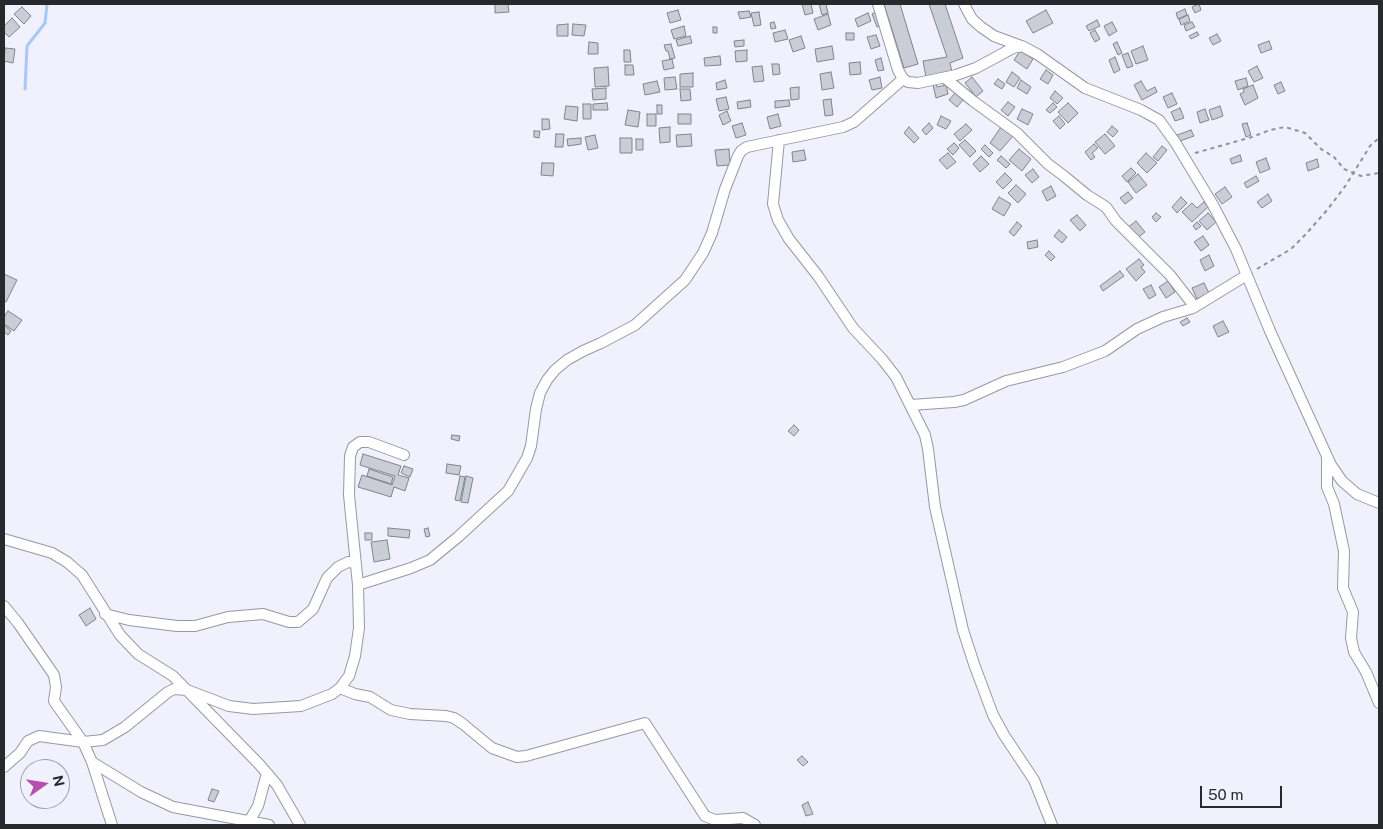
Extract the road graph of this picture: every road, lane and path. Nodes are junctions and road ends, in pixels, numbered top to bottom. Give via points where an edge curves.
1 (878, 4) edge
2 (964, 4) edge
3 (1022, 46) junction
4 (945, 78) junction
5 (903, 79) junction
6 (1379, 138) edge
7 (779, 140) junction
8 (1183, 157) junction
9 (1353, 173) junction
10 (1379, 173) edge
11 (1247, 275) junction
12 (1193, 308) junction
13 (911, 405) junction
14 (404, 455) dead end
15 (1327, 455) junction
16 (1379, 503) edge
17 (4, 538) edge
18 (355, 563) junction
19 (358, 585) junction
20 (4, 606) edge
21 (105, 614) junction
22 (340, 688) junction
23 (187, 690) junction
24 (1379, 703) edge
25 (83, 742) junction
26 (92, 762) junction
27 (4, 767) edge
28 (267, 773) junction
29 (248, 823) edge
30 (112, 825) edge
31 (269, 825) edge
32 (300, 825) edge
33 (755, 825) edge
34 (1052, 825) edge

1 - 5 street
2 - 3 street via 981,27 994,36
3 - 4 street via 976,68
3 - 8 street via 1085,88 1158,120
4 - 5 street via 918,82
4 - 12 street via 1017,134 1048,164 1106,207 1170,275
5 - 7 street via 854,122
6 - 9 path
7 - 13 street via 773,204 778,220 853,328 896,377
7 - 19 street via 747,147 738,156 712,233 685,280 635,325 567,360 547,380 540,393 527,458 508,491 430,560
8 - 9 path via 1286,127 1305,133 1344,169
8 - 11 street via 1226,228
9 - 10 path via 1363,176
9 - 11 path via 1328,209 1292,249
11 - 12 street
11 - 15 street
12 - 13 street via 1163,317 1137,329 1105,351 1063,368 1006,381 964,400
13 - 34 street via 925,435 935,507 974,664 993,716 1034,780
14 - 18 street via 369,442 360,442 353,447 348,471
15 - 16 street via 1336,473 1350,489
15 - 24 street via 1327,487 1344,551 1343,588 1353,612 1351,638 1354,652
17 - 21 street via 52,553 67,562 82,575
18 - 19 street
18 - 21 street via 343,564 334,571 313,609 298,622 263,614 177,626
19 - 22 street via 359,628 355,656 349,676
20 - 25 street via 54,675 54,701
21 - 23 street via 138,654 166,671
22 - 23 street via 318,701 300,706 253,709 229,706
22 - 33 street via 370,697 391,710 454,718 492,748 517,757 645,723 705,816 714,820 743,818
23 - 25 street via 168,692 112,736
23 - 28 street
25 - 26 street
25 - 27 street via 39,736 28,741
26 - 29 street via 173,807
26 - 30 street
28 - 29 street via 262,797
28 - 32 street
29 - 31 street

